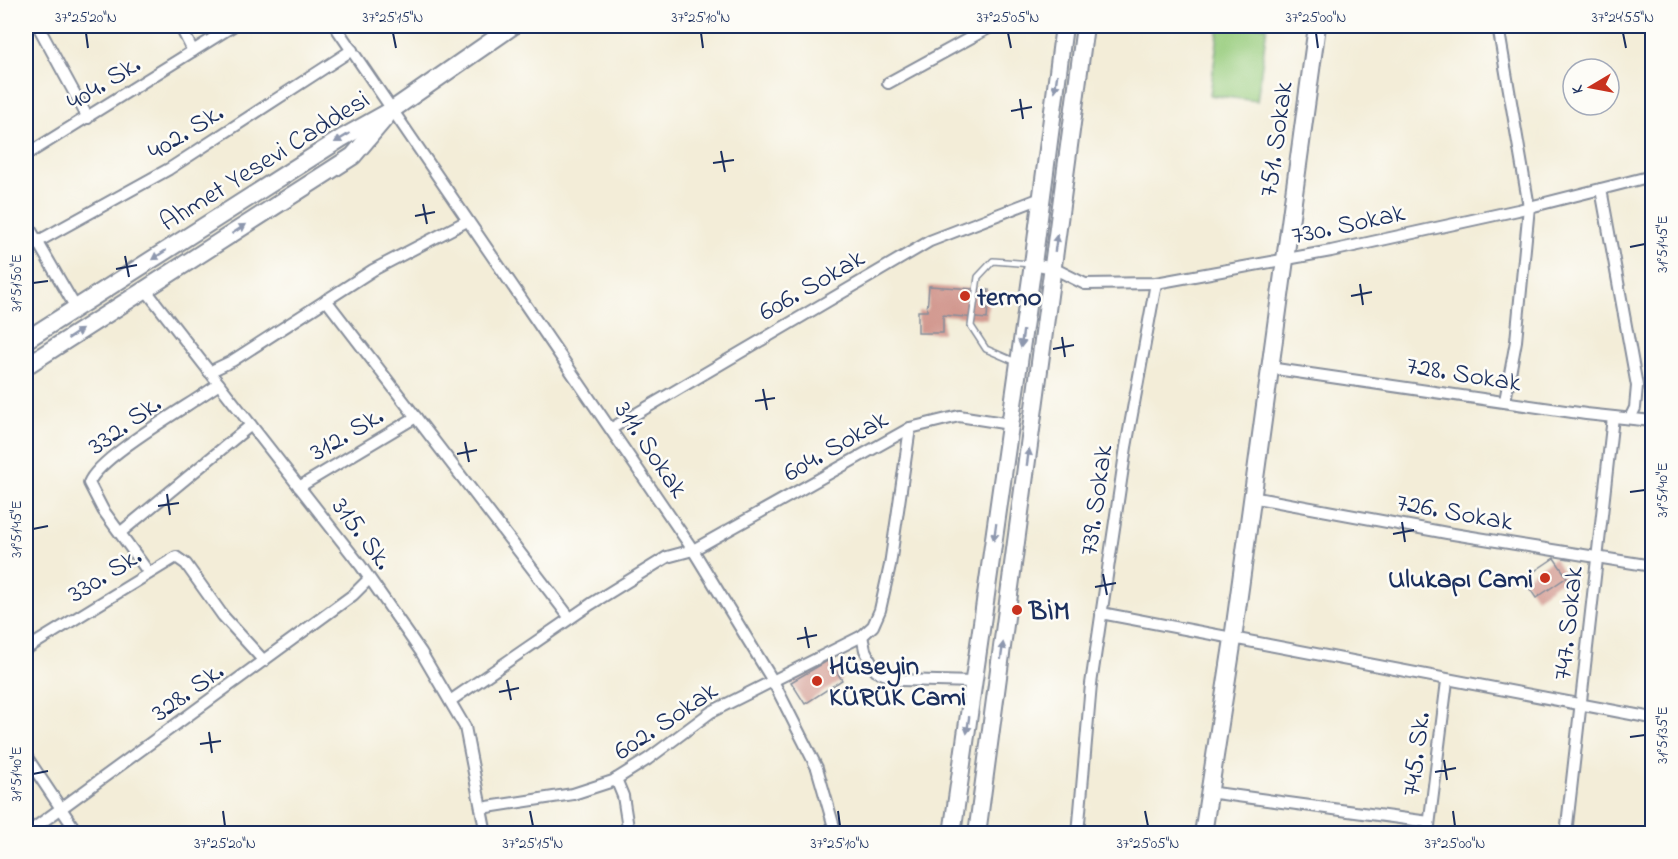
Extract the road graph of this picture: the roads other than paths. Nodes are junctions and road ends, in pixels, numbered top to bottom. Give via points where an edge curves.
1 (38, 26) edge
2 (180, 26) edge
3 (233, 26) edge
4 (335, 26) edge
5 (513, 26) edge
6 (988, 26) edge
7 (1064, 26) edge
8 (1085, 26) edge
9 (1317, 26) edge
10 (1498, 26) edge
11 (352, 50) junction
12 (193, 51) junction
13 (888, 83) dead end
14 (392, 110) junction
15 (88, 118) junction
16 (26, 155) edge
17 (1653, 176) edge
18 (1601, 189) junction
19 (1041, 198) junction
20 (1529, 207) junction
21 (467, 221) junction
22 (26, 222) edge
23 (37, 242) junction
24 (1283, 260) junction
25 (1033, 264) junction
26 (1053, 268) junction
27 (1156, 283) junction
28 (145, 290) junction
29 (326, 300) junction
30 (76, 308) junction
31 (26, 340) edge
32 (1018, 363) junction
33 (26, 366) edge
34 (1269, 368) junction
35 (210, 372) junction
36 (1039, 375) junction
37 (219, 384) junction
38 (1505, 401) junction
39 (416, 417) junction
40 (1613, 417) junction
41 (1630, 418) junction
42 (1653, 421) edge
43 (1010, 424) junction
44 (251, 425) junction
45 (612, 428) junction
46 (910, 428) junction
47 (299, 487) junction
48 (1251, 497) junction
49 (121, 532) junction
50 (693, 550) junction
51 (1596, 558) junction
52 (1653, 566) edge
53 (150, 573) junction
54 (369, 579) junction
55 (1101, 614) junction
56 (570, 618) junction
57 (862, 636) junction
58 (1233, 639) junction
59 (26, 650) edge
60 (264, 661) junction
61 (773, 681) junction
62 (1447, 681) junction
63 (974, 682) junction
64 (450, 701) junction
65 (1580, 703) junction
66 (1653, 718) edge
67 (26, 756) edge
68 (616, 779) junction
69 (1208, 792) junction
70 (59, 808) junction
71 (481, 808) junction
72 (1429, 828) edge
73 (26, 834) edge
74 (78, 834) edge
75 (486, 834) edge
76 (629, 834) edge
77 (836, 834) edge
78 (952, 834) edge
79 (977, 834) edge
80 (1078, 834) edge
81 (1203, 834) edge
82 (1566, 834) edge

1 - 15 street
2 - 12 street
3 - 12 street, 404. Sk.
4 - 11 street, 311. Sokak
5 - 14 street
6 - 13 street
7 -> 19 street
26 -> 8 street
9 - 24 street, 751. Sokak
10 - 20 street
11 - 14 street, 311. Sokak
11 - 23 street, 402. Sk. via 169,169
12 - 15 street, 404. Sk.
14 - 21 street, 311. Sokak
28 -> 14 street, Ahmet Yesevi Caddesi via 353,156
14 -> 30 street, Ahmet Yesevi Caddesi
15 - 16 street, 404. Sk.
17 - 18 street, 730. Sokak
18 - 20 street, 730. Sokak
18 - 41 street via 1637,386
19 - 25 street
19 - 45 street, 606. Sokak via 930,241
20 - 24 street, 730. Sokak
20 - 38 street via 1516,341
21 - 29 street via 373,270
21 - 45 street, 311. Sokak
22 - 23 street
23 - 30 street
24 - 27 street, 730. Sokak
24 - 34 street, 751. Sokak
25 - 26 street, 730. Sokak
25 -> 32 street
25 - 32 lane via 993,261 978,277 971,326 986,349
26 - 27 street, 730. Sokak via 1085,284
26 - 36 street
27 - 55 street, 739. Sokak
33 -> 28 street, Ahmet Yesevi Caddesi
28 - 35 street, 315. Sk.
29 - 35 street
29 - 39 street
30 - 31 street, Ahmet Yesevi Caddesi
32 - 36 street
32 - 43 street
34 - 38 street, 728. Sokak
34 - 48 street, 751. Sokak
35 - 37 street, 315. Sk.
79 -> 36 street
37 - 44 street, 315. Sk.
37 - 49 street, 332. Sk. via 122,449 92,474 89,483 103,510
38 - 40 street, 728. Sokak
39 - 47 street, 312. Sk.
39 - 56 street
40 - 41 street, 728. Sokak
40 - 51 street, 747. Sokak
41 - 42 street, 728. Sokak
43 - 46 street, 604. Sokak via 959,416
43 -> 63 street
44 - 47 street, 315. Sk.
44 - 49 street
45 - 50 street, 311. Sokak
46 - 50 street, 604. Sokak
46 - 57 street via 880,610 873,626
47 - 54 street, 315. Sk.
48 - 51 street, 726. Sokak
48 - 58 street, 751. Sokak
49 - 53 street, 332. Sk.
50 - 56 street, 604. Sokak via 667,557
50 - 61 street, 311. Sokak
51 - 52 street, 726. Sokak
51 - 65 street, 747. Sokak
53 - 59 street, 330. Sk.
53 - 60 street, 330. Sk. via 176,556
54 - 60 street, 328. Sk.
54 - 64 street, 315. Sk.
55 - 58 street
55 - 80 street, 739. Sokak
56 - 64 street, 604. Sokak
57 - 61 street, 602. Sokak
57 - 63 street via 876,671 900,680
58 - 62 street
58 - 69 street, 751. Sokak
60 - 70 street, 328. Sk.
61 - 68 street, 602. Sokak via 711,712
61 - 77 street, 311. Sokak via 817,768
62 - 65 street
62 - 72 street, 745. Sk.
63 -> 78 street
64 - 71 street, 315. Sk. via 465,727
65 - 66 street
65 - 82 street, 747. Sokak
67 - 70 street
68 - 71 street, 602. Sokak via 573,794
68 - 76 street
69 - 72 street
69 - 81 street, 751. Sokak
70 - 73 street, 328. Sk.
70 - 74 street
71 - 75 street, 315. Sk.

